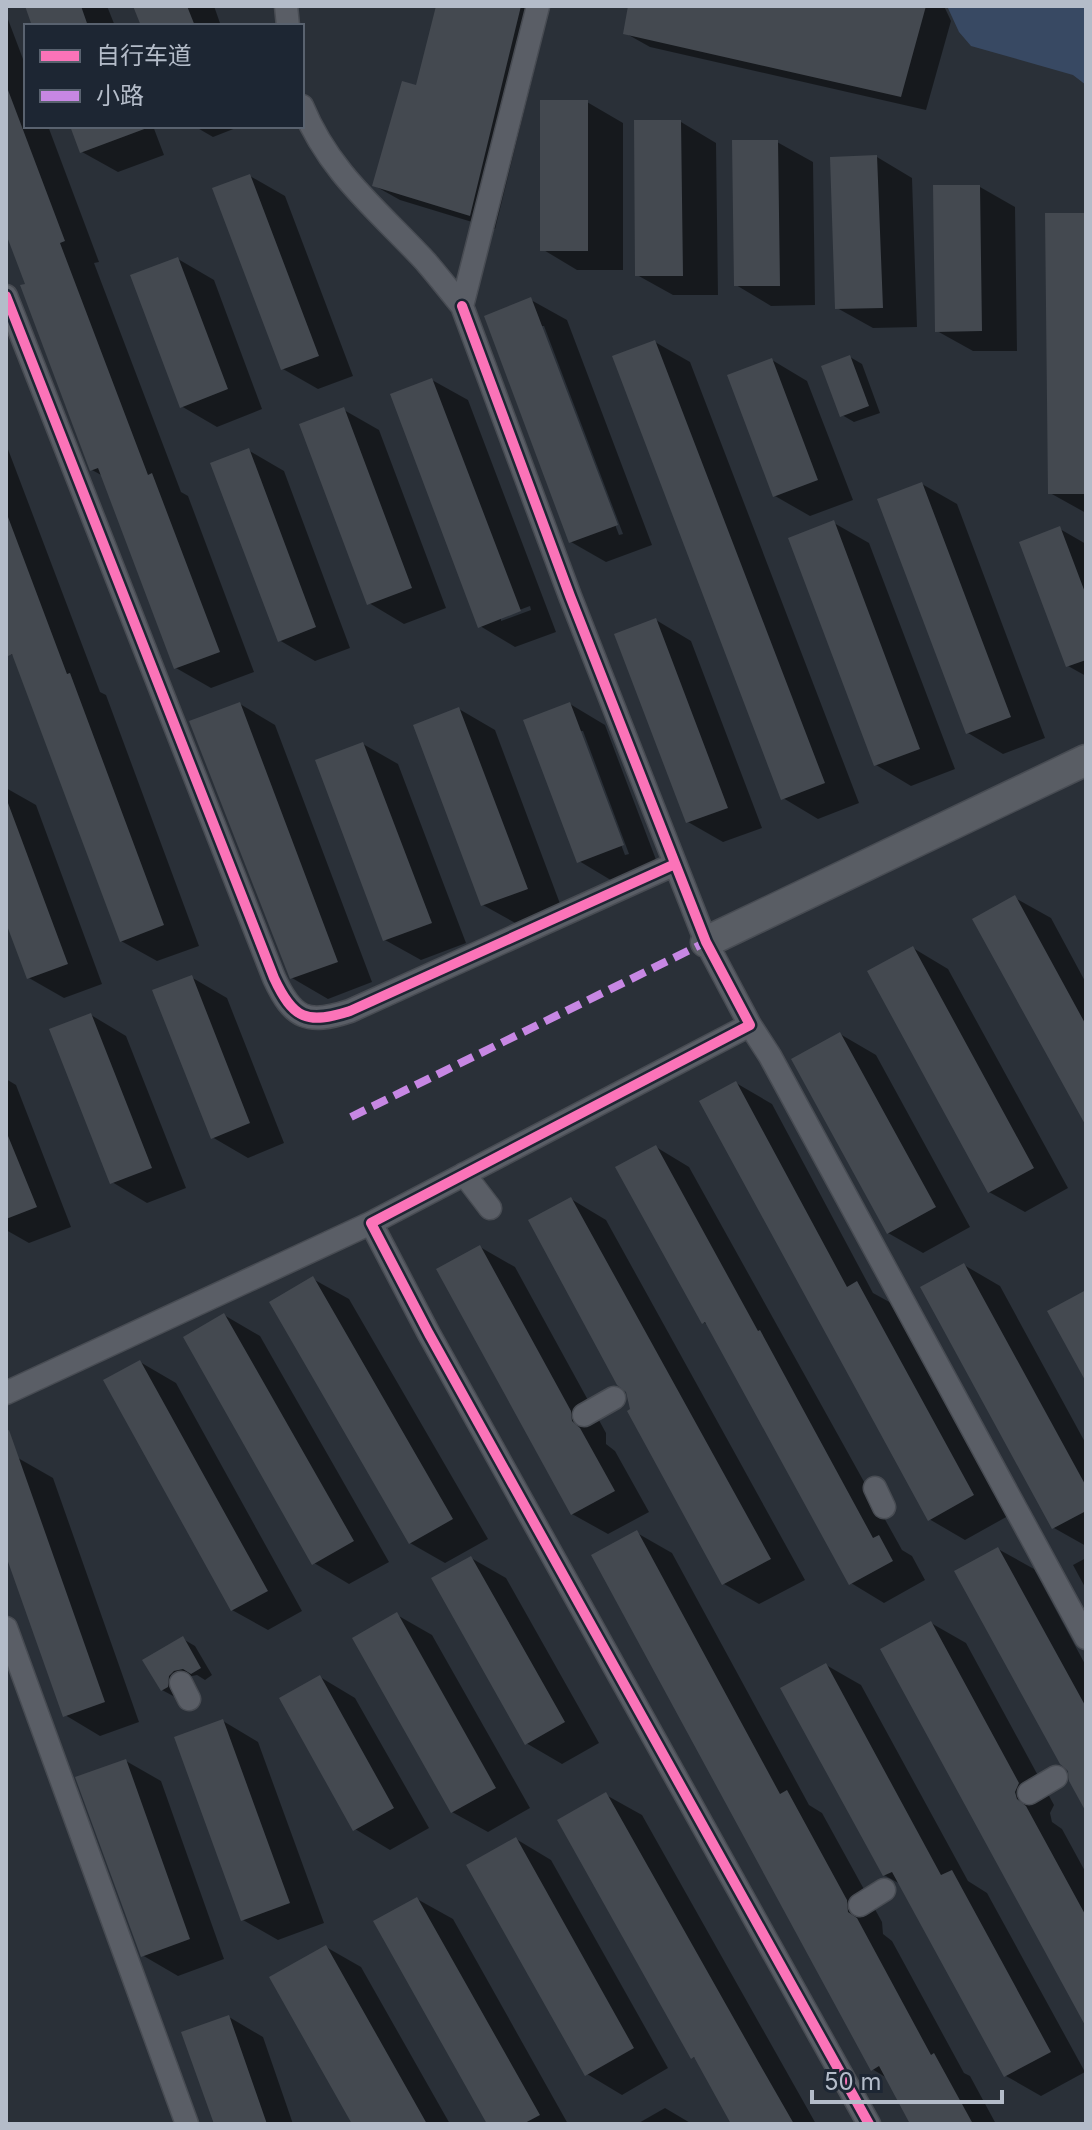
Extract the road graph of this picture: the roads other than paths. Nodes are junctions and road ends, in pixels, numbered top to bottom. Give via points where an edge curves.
1 (538, 6) edge
2 (304, 110) edge
3 (6, 296) edge
4 (462, 306) junction
5 (1086, 760) edge
6 (675, 864) junction
7 (706, 942) junction
8 (750, 1025) junction
9 (464, 1174) junction
10 (490, 1208) dead end
11 (371, 1223) junction
12 (6, 1393) edge
13 (614, 1398) dead end
14 (584, 1415) dead end
15 (6, 1628) edge
16 (1086, 1638) edge
17 (1056, 1777) dead end
18 (1029, 1793) dead end
19 (884, 1890) dead end
20 (860, 1905) dead end
21 (187, 2124) edge
22 (869, 2124) edge

1 - 4 street
2 - 4 street via 325,153
3 - 6 street via 274,978 284,1001 298,1015 320,1020 350,1011
4 - 6 street
5 - 7 main road
6 - 7 street
7 - 8 street
8 - 9 street
8 - 16 street
9 - 10 street
9 - 11 street
11 - 12 street
11 - 22 street
13 - 14 street
15 - 21 street
17 - 18 street
19 - 20 street

